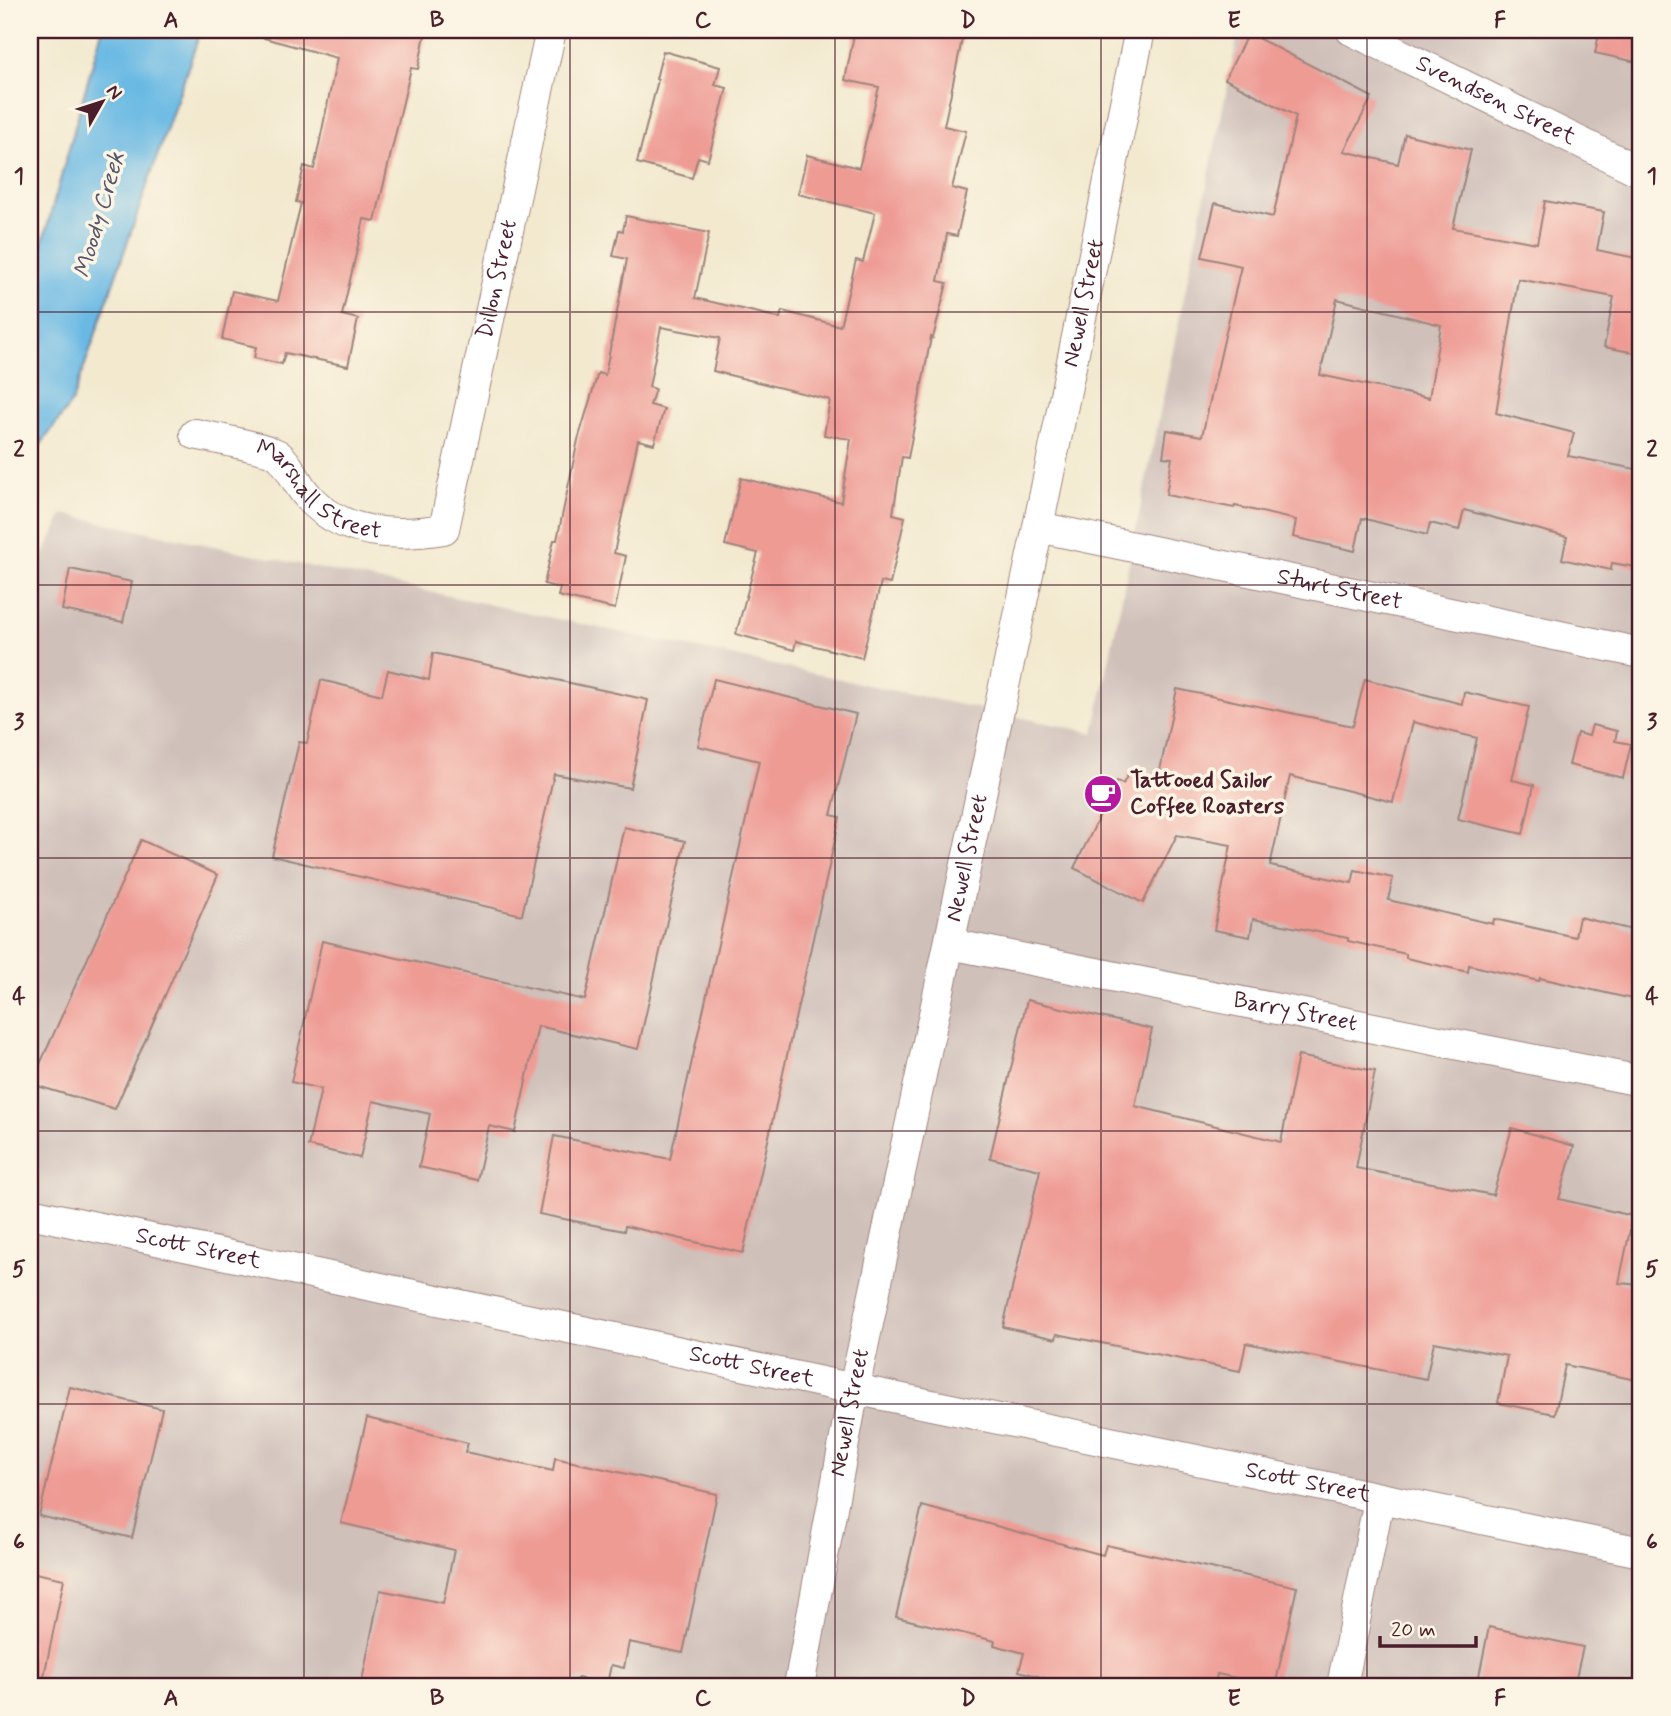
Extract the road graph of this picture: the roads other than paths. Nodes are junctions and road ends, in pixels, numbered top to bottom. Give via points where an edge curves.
1 (551, 30) edge
2 (1140, 30) edge
3 (1350, 30) edge
4 (1641, 172) edge
5 (195, 434) dead end
6 (1038, 527) junction
7 (444, 529) joint
8 (1641, 653) edge
9 (950, 944) junction
10 (1641, 1081) edge
11 (30, 1213) edge
12 (855, 1390) junction
13 (1379, 1500) junction
14 (1641, 1552) edge
15 (799, 1686) edge
16 (1342, 1686) edge

1 - 7 street, Dillon Street
2 - 6 street, Newell Street
3 - 4 street, Svendsen Street
5 - 7 street, Marshall Street via 278,454 316,506 347,524 385,534
6 - 8 street, Sturt Street
6 - 9 street, Newell Street
9 - 10 street, Barry Street
9 - 12 street, Newell Street
11 - 12 street, Scott Street
12 - 13 street, Scott Street
12 - 15 street, Newell Street
13 - 14 street, Scott Street
13 - 16 street

